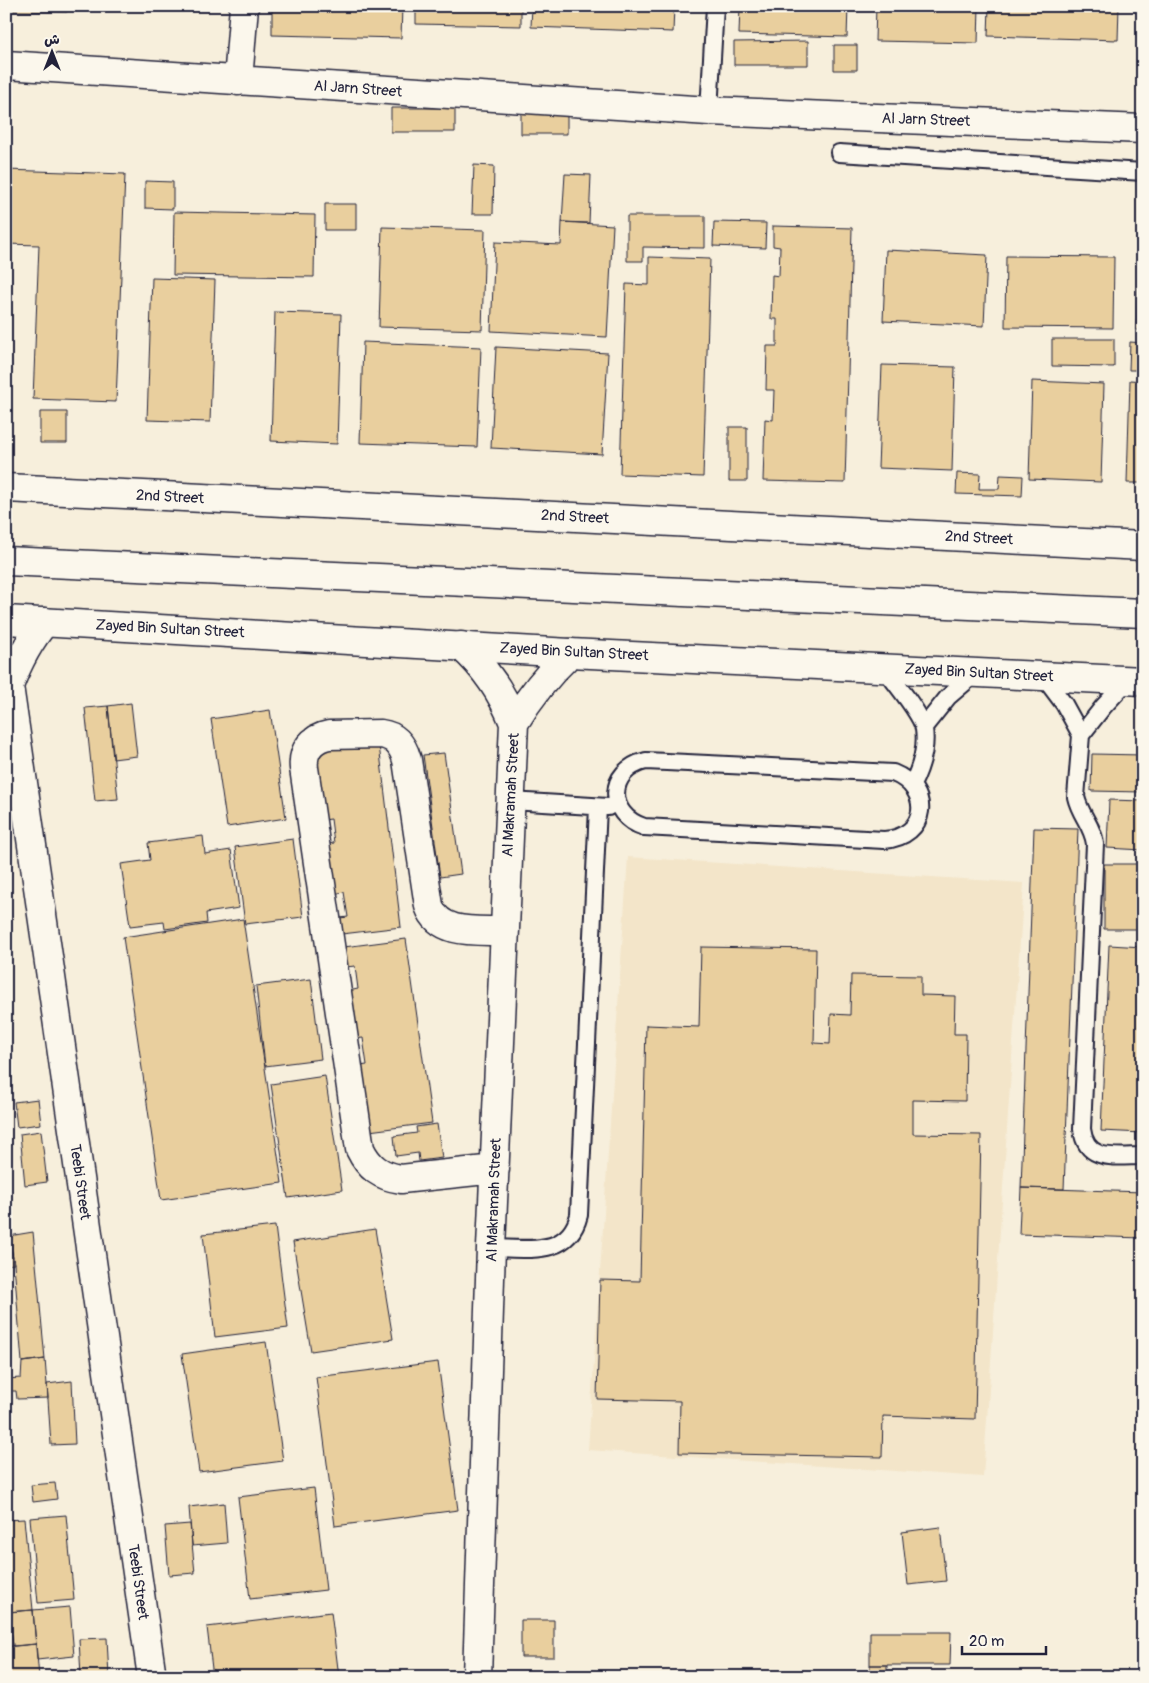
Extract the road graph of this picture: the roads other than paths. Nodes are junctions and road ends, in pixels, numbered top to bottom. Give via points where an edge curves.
1 (244, 6) edge
2 (715, 6) edge
3 (6, 66) edge
4 (238, 81) junction
5 (709, 111) junction
6 (1143, 129) edge
7 (840, 153) dead end
8 (1143, 172) edge
9 (6, 488) edge
10 (1143, 546) edge
11 (6, 561) edge
12 (1143, 613) edge
13 (6, 620) edge
14 (45, 622) junction
15 (461, 646) junction
16 (570, 653) junction
17 (883, 667) junction
18 (977, 672) junction
19 (1043, 676) junction
20 (1135, 681) edge
21 (8, 684) edge
22 (514, 723) junction
23 (924, 727) junction
24 (1081, 735) junction
25 (912, 785) junction
26 (511, 802) junction
27 (598, 806) junction
28 (618, 808) junction
29 (505, 931) junction
30 (1143, 1156) edge
31 (495, 1169) junction
32 (491, 1248) junction
33 (477, 1676) edge
34 (152, 1677) edge
35 (488, 1677) edge

1 - 4 street
2 - 5 lane
3 - 4 street, Al Jarn Street
4 - 5 street, Al Jarn Street
5 - 6 street, Al Jarn Street
7 - 8 lane
9 - 10 street, 2nd Street
11 - 12 street
13 - 14 street, Zayed Bin Sultan Street
14 - 15 street, Zayed Bin Sultan Street
14 - 21 street, Teebi Street via 23,652
15 - 16 street, Zayed Bin Sultan Street
15 - 22 street, Al Makramah Street via 488,673
16 - 17 street, Zayed Bin Sultan Street
16 - 22 street, Al Makramah Street via 545,678
17 - 18 street, Zayed Bin Sultan Street
17 - 23 lane
18 - 19 street, Zayed Bin Sultan Street
18 - 23 lane via 948,697
19 - 20 street, Zayed Bin Sultan Street
19 - 24 lane
20 - 24 lane via 1103,706
21 - 34 street, Teebi Street
22 - 26 street, Al Makramah Street
23 - 25 lane via 922,761
24 - 30 lane via 1076,797 1096,844 1083,1137 1100,1155
25 - 28 lane via 893,773 646,761 627,769 620,778 616,787
25 - 28 lane via 919,800 918,817 913,827 905,835 884,840 644,827 633,824
26 - 27 lane
26 - 29 street, Al Makramah Street
27 - 28 lane
27 - 32 lane via 577,1225 557,1245 548,1248
29 - 31 street, Al Makramah Street
29 - 31 street via 450,928 432,914 407,760 396,739 381,734 329,735 321,736 309,746 303,760 304,768 364,1159 380,1174 401,1179
31 - 32 street, Al Makramah Street
32 - 33 street, Al Makramah Street
33 - 35 lane

